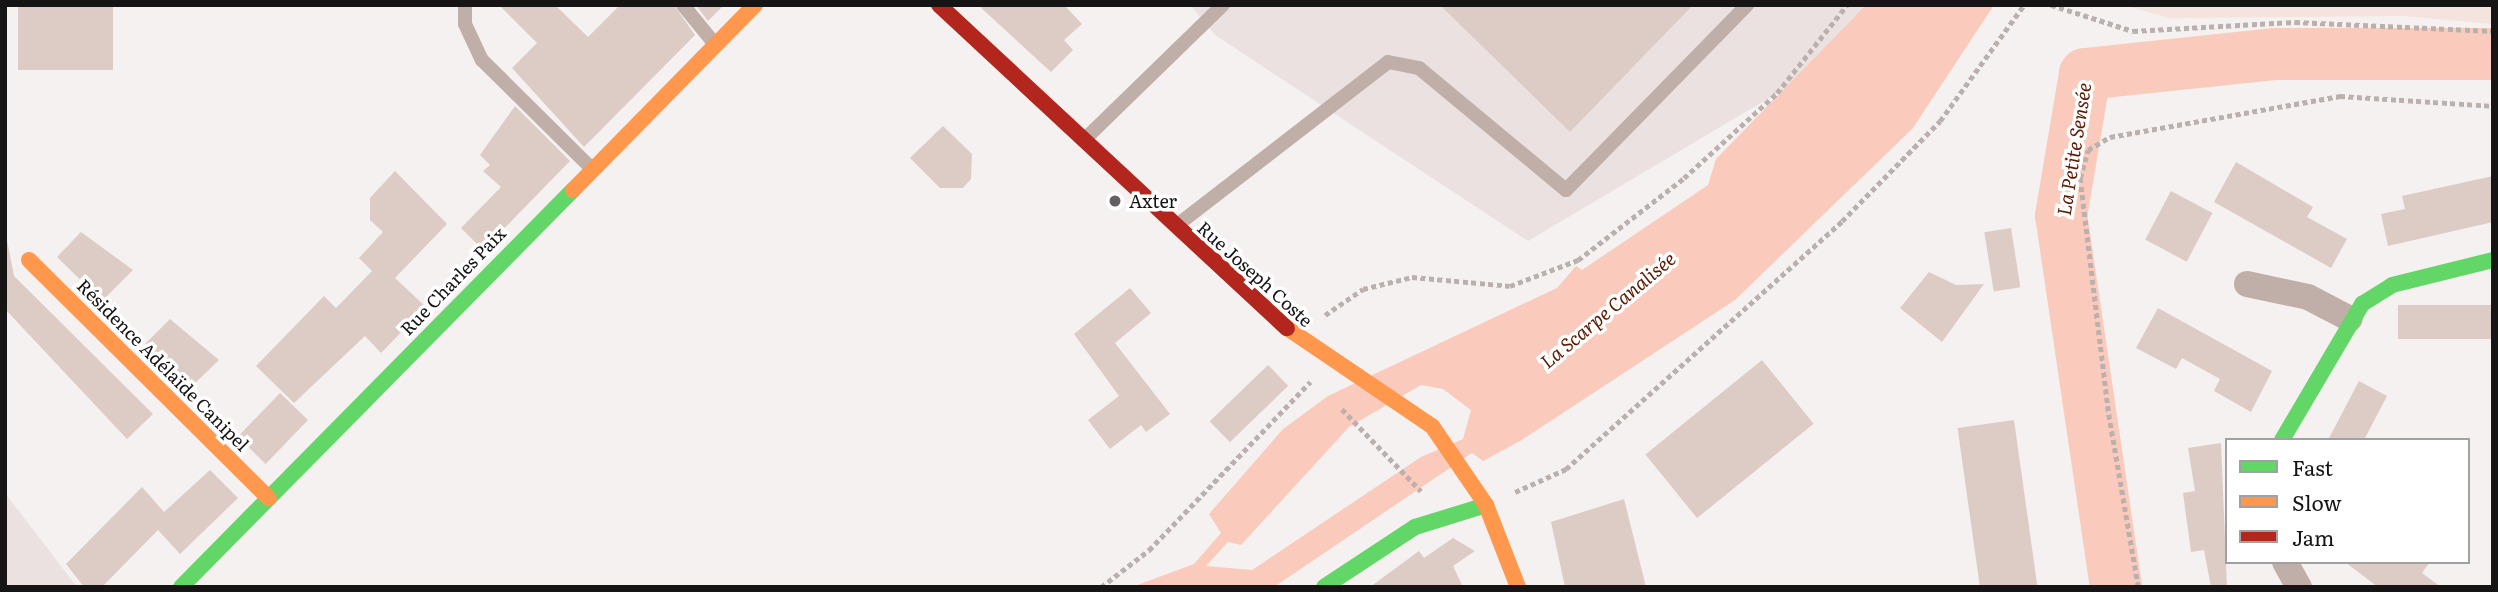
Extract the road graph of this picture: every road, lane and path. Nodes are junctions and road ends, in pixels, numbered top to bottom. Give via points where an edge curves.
1 (465, 5) edge
2 (683, 5) edge
3 (755, 5) edge
4 (939, 5) edge
5 (1223, 5) edge
6 (1747, 5) edge
7 (1847, 5) edge
8 (2025, 5) edge
9 (2051, 5) edge
10 (2493, 31) edge
11 (715, 44) junction
12 (2493, 106) edge
13 (1083, 141) junction
14 (592, 169) junction
15 (1175, 227) junction
16 (29, 260) dead end
17 (2493, 260) edge
18 (2247, 284) dead end
19 (2350, 319) junction
20 (1296, 338) junction
21 (1312, 379) dead end
22 (1362, 430) dead end
23 (2284, 438) edge
24 (269, 498) junction
25 (1431, 502) dead end
26 (1486, 505) junction
27 (2286, 564) edge
28 (181, 587) edge
29 (1101, 587) edge
30 (1324, 587) edge
31 (1518, 587) edge
32 (2138, 587) edge
33 (2299, 587) edge

1 - 14 lane via 465,24 482,60
2 - 11 lane
3 - 11 street, Rue Charles Paix
4 - 13 street, Rue Joseph Coste
5 - 13 lane
6 - 15 lane via 1566,190 1419,68 1388,62
7 - 20 path via 1777,93 1684,178 1578,260 1510,286 1412,276 1363,289
8 - 26 path via 1940,121 1842,221 1566,469
9 - 10 path via 2133,31 2295,22
11 - 14 street, Rue Charles Paix
12 - 32 path via 2340,96 2110,137 2088,150 2080,178 2108,411
13 - 15 street, Rue Joseph Coste
14 - 24 street, Rue Charles Paix
15 - 20 street, Rue Joseph Coste
16 - 24 street, Résidence Adélaïde Canipel
17 - 19 street via 2392,285
18 - 19 street via 2308,297
19 - 23 street
20 - 26 street, Rue Joseph Coste via 1432,426
21 - 29 path via 1150,550
22 - 25 path
24 - 28 street, Rue Charles Paix
26 - 30 street via 1415,527
26 - 31 street, Rue Joseph Coste
27 - 33 street

